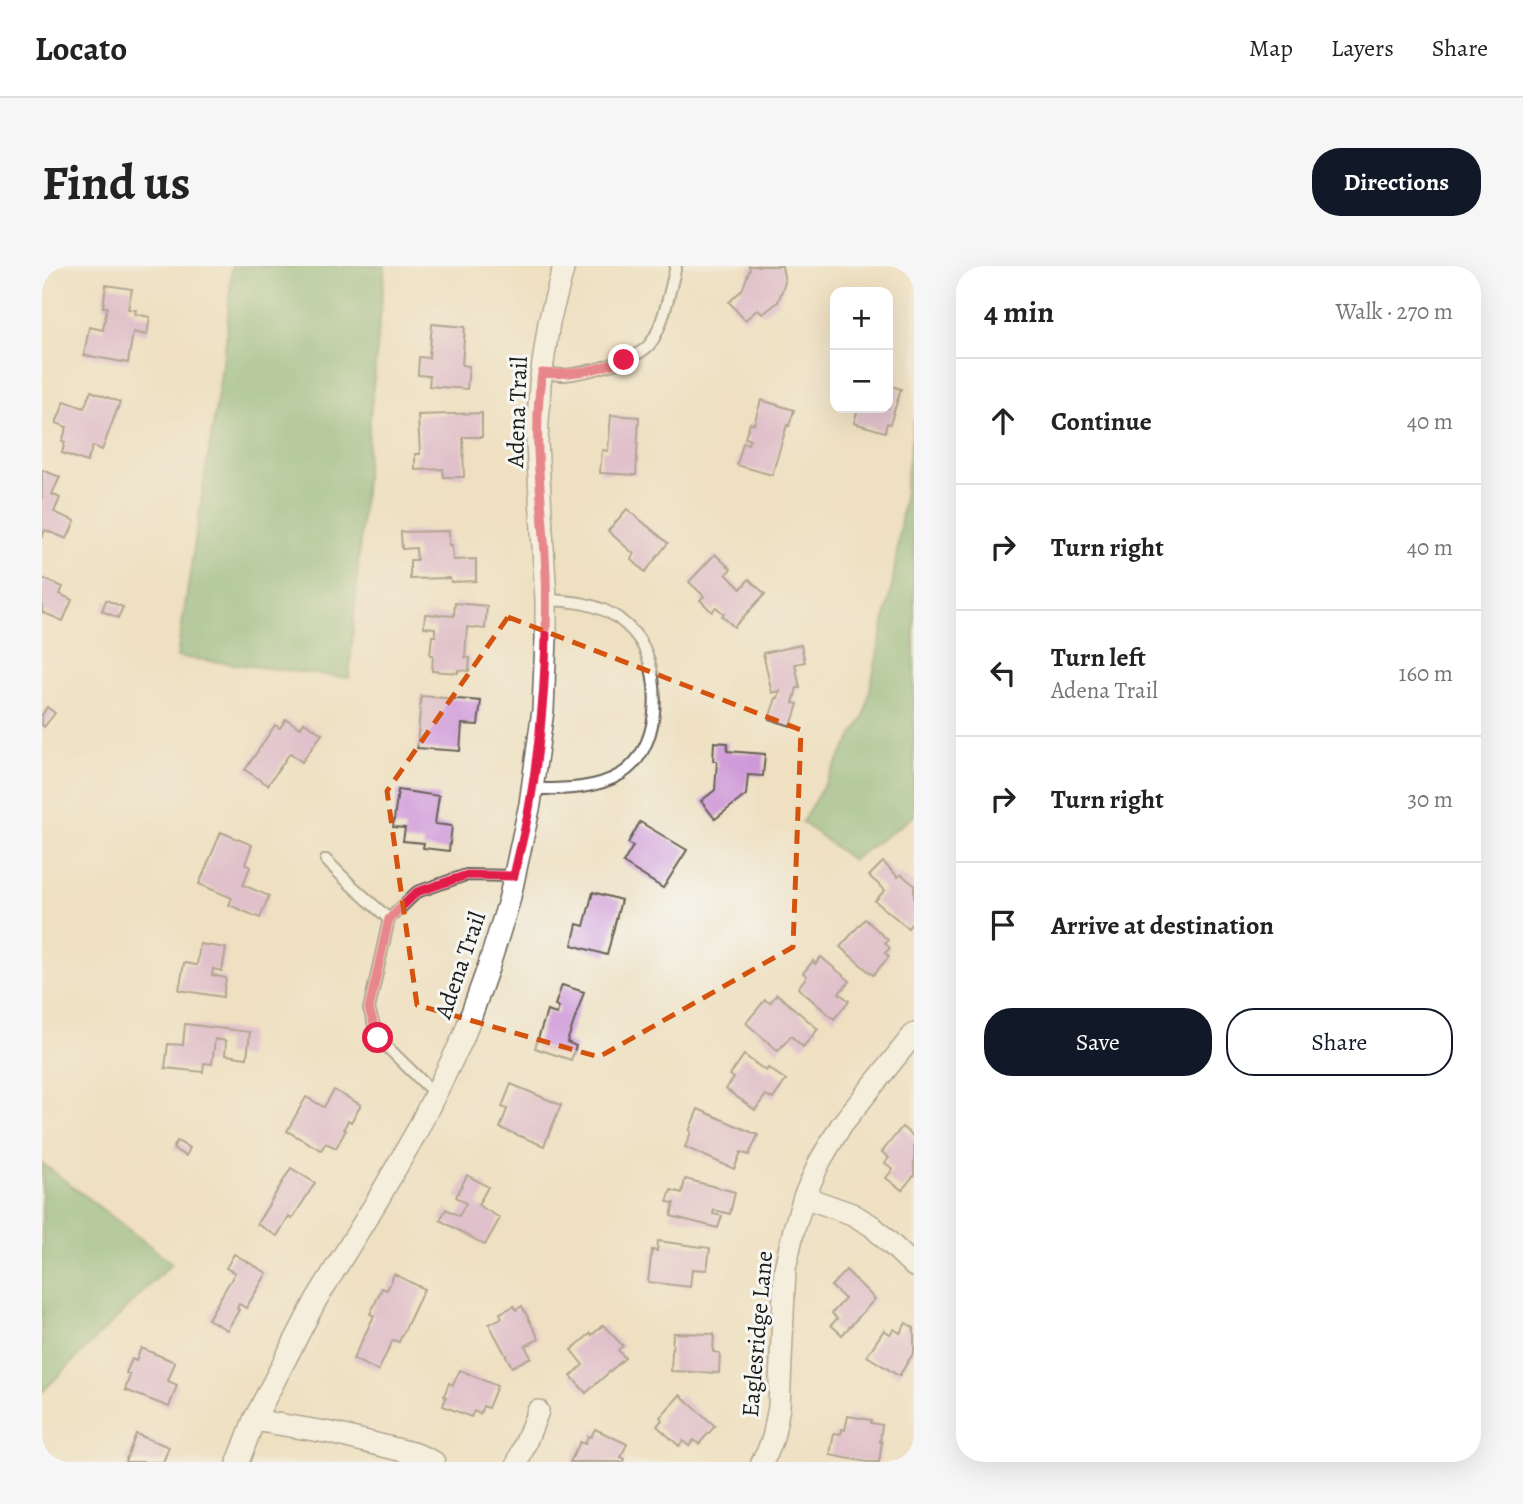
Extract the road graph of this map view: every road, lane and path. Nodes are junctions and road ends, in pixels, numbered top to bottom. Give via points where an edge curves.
1 (564, 266) edge
2 (676, 266) edge
3 (542, 373) junction
4 (546, 600) junction
5 (532, 789) junction
6 (326, 860) dead end
7 (514, 876) junction
8 (389, 919) junction
9 (914, 1034) edge
10 (435, 1094) junction
11 (804, 1197) junction
12 (914, 1266) edge
13 (538, 1411) dead end
14 (254, 1420) junction
15 (238, 1462) edge
16 (434, 1462) edge
17 (517, 1462) edge
18 (762, 1462) edge

1 - 3 street, Adena Trail
2 - 3 lane via 659,326 642,352 607,366 563,375
3 - 4 street, Adena Trail via 537,442
4 - 5 street, Adena Trail via 543,710
4 - 5 lane via 589,604 605,610 631,631 648,658 653,714 643,751 622,773 588,786
5 - 7 street, Adena Trail
6 - 8 lane
7 - 8 lane via 467,875 417,892
7 - 10 street, Adena Trail via 463,1038
8 - 10 lane via 369,1009 378,1038
9 - 11 street, Eaglesridge Lane via 842,1124
10 - 14 street, Adena Trail via 316,1300
11 - 12 street via 872,1226
11 - 18 street, Eaglesridge Lane via 785,1268 774,1438
13 - 17 street
14 - 15 street, Adena Trail
14 - 16 street via 331,1433

